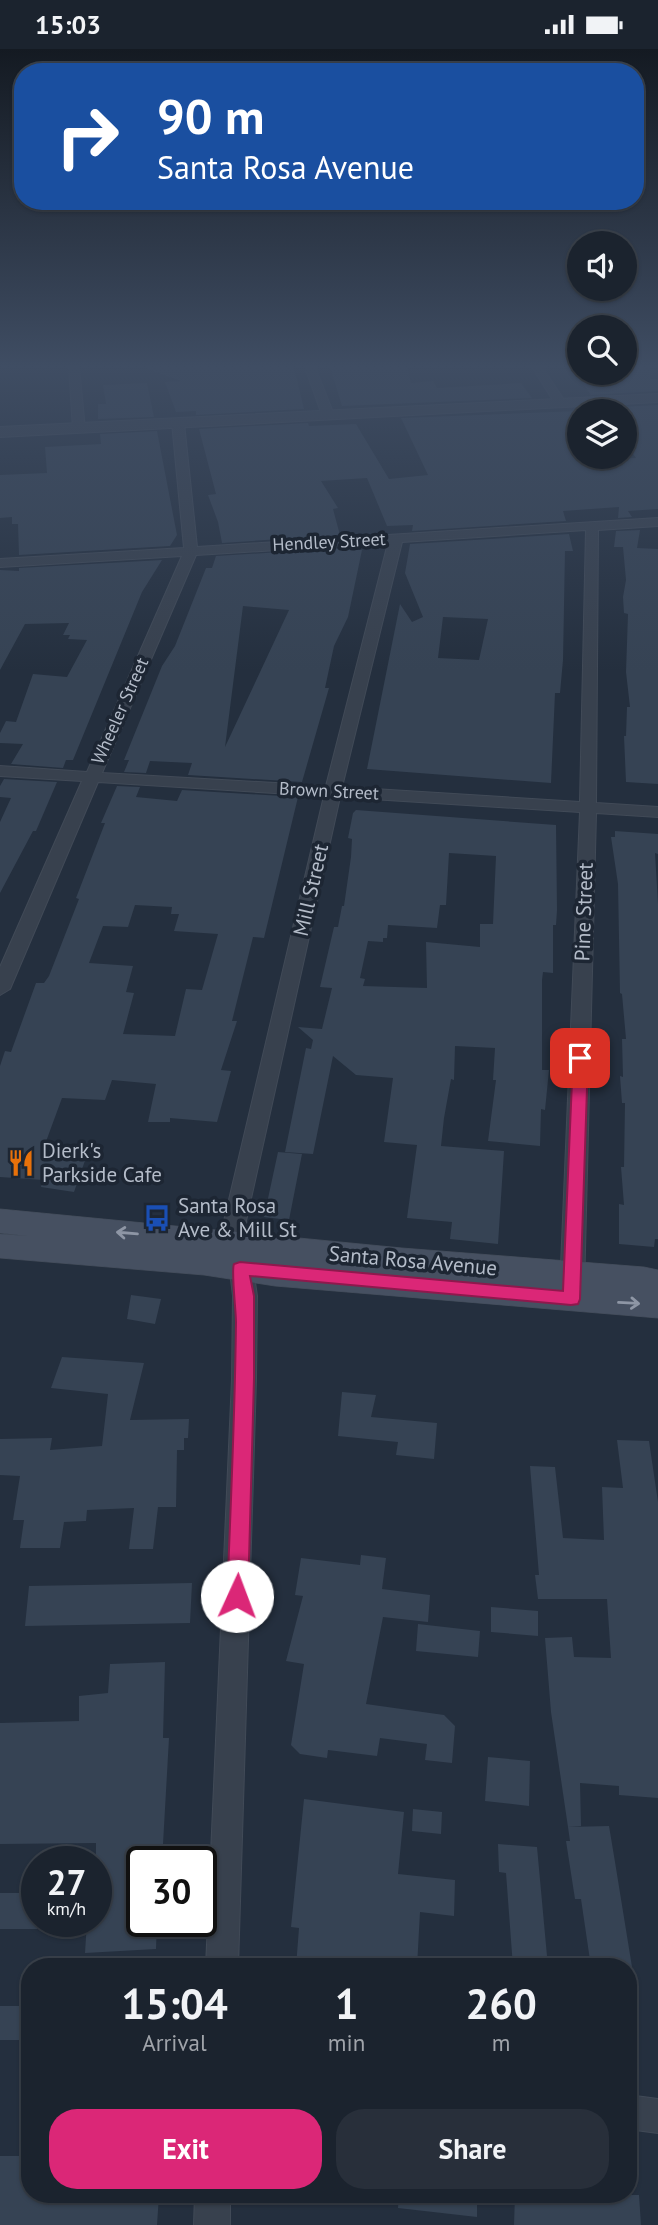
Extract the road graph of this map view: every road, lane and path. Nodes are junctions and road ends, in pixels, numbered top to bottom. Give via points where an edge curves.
1 (183, 469) edge
2 (658, 522) edge
3 (592, 526) junction
4 (396, 538) junction
5 (191, 550) junction
6 (0, 563) edge
7 (0, 771) edge
8 (91, 778) junction
9 (333, 792) junction
10 (587, 807) junction
11 (658, 812) edge
12 (0, 989) edge
13 (0, 1221) edge
14 (0, 1246) edge
15 (239, 1256) junction
16 (658, 1283) edge
17 (572, 1287) junction
18 (658, 1305) edge
19 (222, 1958) edge
20 (637, 2113) edge
21 (658, 2116) edge
22 (213, 2203) edge
23 (212, 2225) edge

1 - 5 street, Wheeler Street
2 - 3 street, Hendley Street
3 - 4 street, Hendley Street
3 - 10 street, Pine Street
4 - 5 street, Hendley Street
4 - 9 street, Mill Street
5 - 6 street, Hendley Street
5 - 8 street, Wheeler Street
7 - 8 street, Brown Street
8 - 9 street, Brown Street
8 - 12 street, Wheeler Street
9 - 10 street, Brown Street
9 - 15 street, Mill Street via 235,1221
10 - 11 street, Brown Street
10 - 17 street, Pine Street
15 -> 13 main road, Santa Rosa Avenue
14 - 15 main road, Santa Rosa Avenue via 204,1262
15 - 17 main road, Santa Rosa Avenue
15 - 19 street, Mill Street via 245,1296 243,1448
16 - 17 main road, Santa Rosa Avenue via 644,1280
17 -> 18 main road, Santa Rosa Avenue
20 - 21 street
22 - 23 street

